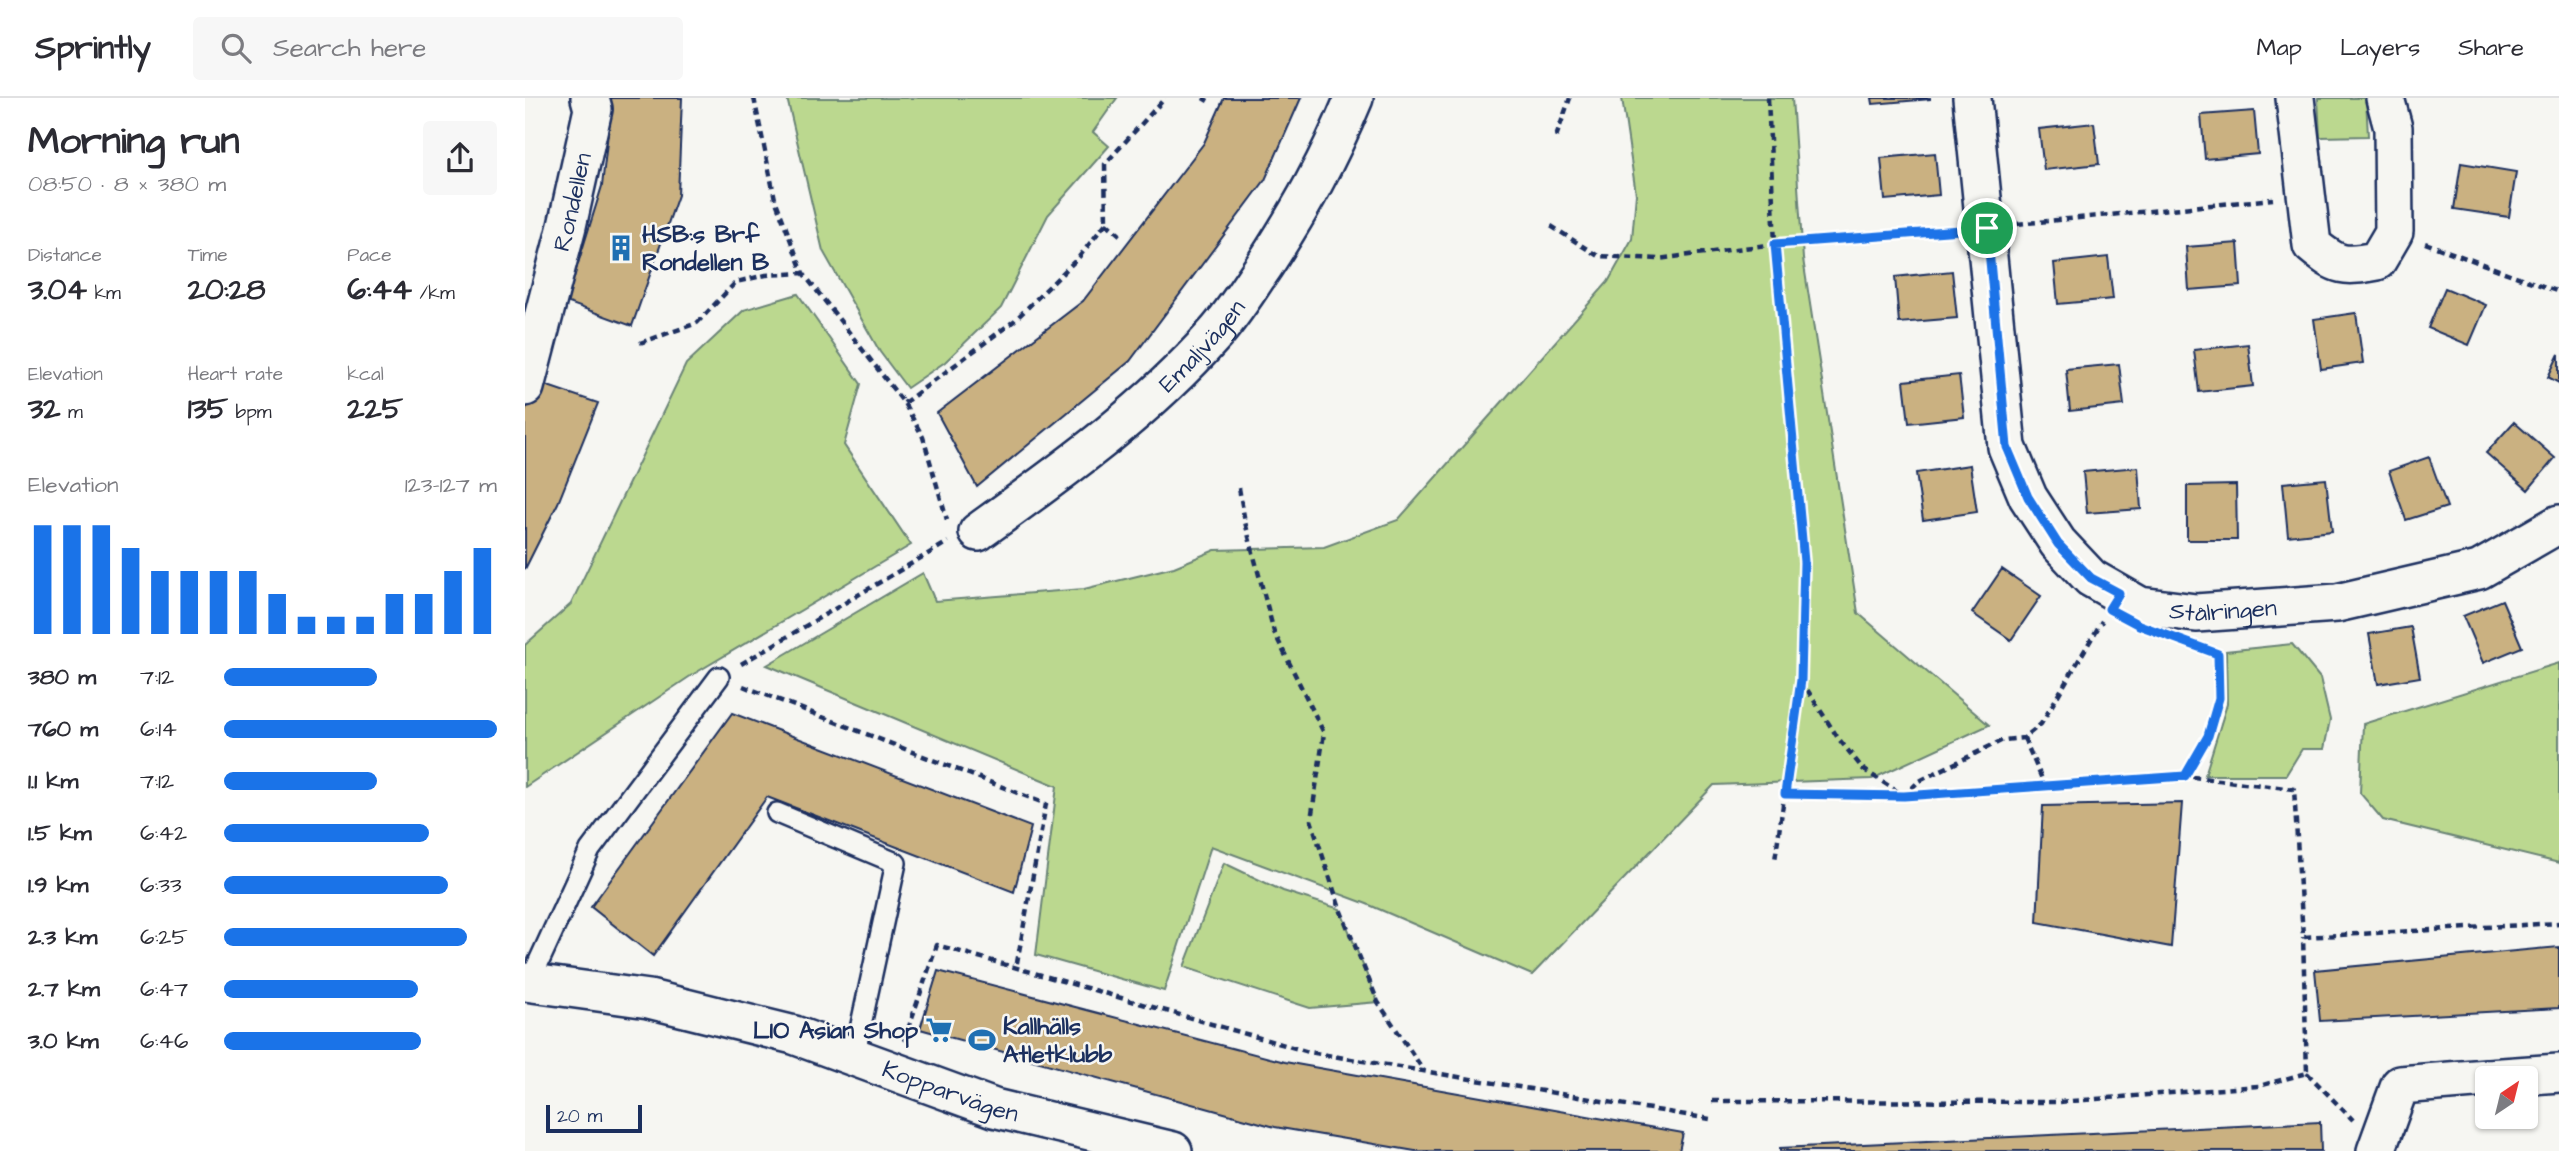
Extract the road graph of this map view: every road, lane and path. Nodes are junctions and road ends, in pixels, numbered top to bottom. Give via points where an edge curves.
1 (590, 98) edge
2 (754, 98) edge
3 (1165, 98) edge
4 (1354, 98) edge
5 (1570, 98) edge
6 (1768, 98) edge
7 (1972, 98) edge
8 (2295, 98) edge
9 (2385, 98) edge
10 (1556, 137) dead end
11 (2305, 196) junction
12 (1106, 223) junction
13 (1551, 226) dead end
14 (1987, 228) junction
15 (2394, 232) junction
16 (1119, 235) dead end
17 (1775, 244) junction
18 (803, 273) junction
19 (2559, 292) edge
20 (640, 343) dead end
21 (525, 387) edge
22 (904, 403) junction
23 (1239, 488) dead end
24 (2559, 524) edge
25 (960, 533) junction
26 (2119, 593) junction
27 (2195, 646) dead end
28 (719, 677) junction
29 (1801, 680) junction
30 (2024, 738) junction
31 (2185, 776) junction
32 (2046, 788) junction
33 (1785, 794) junction
34 (1904, 796) junction
35 (777, 813) dead end
36 (1775, 860) dead end
37 (2559, 923) edge
38 (2303, 937) junction
39 (1016, 968) junction
40 (527, 981) edge
41 (854, 1057) junction
42 (1424, 1071) junction
43 (894, 1072) junction
44 (2307, 1073) junction
45 (2559, 1073) edge
46 (2538, 1074) edge
47 (2475, 1079) edge
48 (1712, 1101) dead end
49 (1710, 1119) dead end
50 (2377, 1148) edge
51 (1173, 1151) edge

1 - 21 street, Rondellen via 593,109 567,226
2 - 18 path via 775,199
3 - 12 path via 1105,164
4 - 25 street, Emaljvägen via 1299,212 1215,334 1157,393 1064,471
5 - 10 path
6 - 17 path
7 - 14 street, Stålringen
8 - 11 street
9 - 15 street via 2393,128
11 - 14 path
11 - 15 street via 2312,245 2332,262 2377,261
12 - 16 path
12 - 22 path via 1079,257 1014,321
13 - 17 path via 1598,256 1658,259
14 - 17 path
14 - 26 street, Stålringen via 2007,447 2028,497 2058,544 2091,578
15 - 19 path
17 - 29 path via 1804,562
18 - 20 path via 736,282 697,323
18 - 22 path
22 - 25 path via 923,436
23 - 42 path via 1275,632 1324,733 1311,820 1340,909 1378,1002
24 - 26 street, Stålringen via 2479,570 2337,603 2196,612 2140,606
25 - 28 path
26 - 30 path via 2053,706
27 - 31 path via 2218,654 2219,698 2208,736
28 - 39 path via 1046,804
28 - 40 lane via 590,850
29 - 33 path
29 - 34 path via 1837,738 1863,769
30 - 32 path
30 - 34 path via 2004,740 1956,763 1918,782
31 - 32 path
31 - 38 path via 2294,789
32 - 34 path
33 - 34 path
33 - 36 path
35 - 41 lane via 896,863
37 - 38 path
38 - 44 path
39 - 42 path via 1309,1052
39 - 43 path via 937,945
40 - 41 street, Kopparvägen via 649,999 794,1035
41 - 43 street, Kopparvägen
42 - 49 path
43 - 51 street, Kopparvägen via 995,1108
44 - 48 path via 2259,1086 2059,1102
44 - 50 path
45 - 46 street
47 - 50 street via 2400,1085

